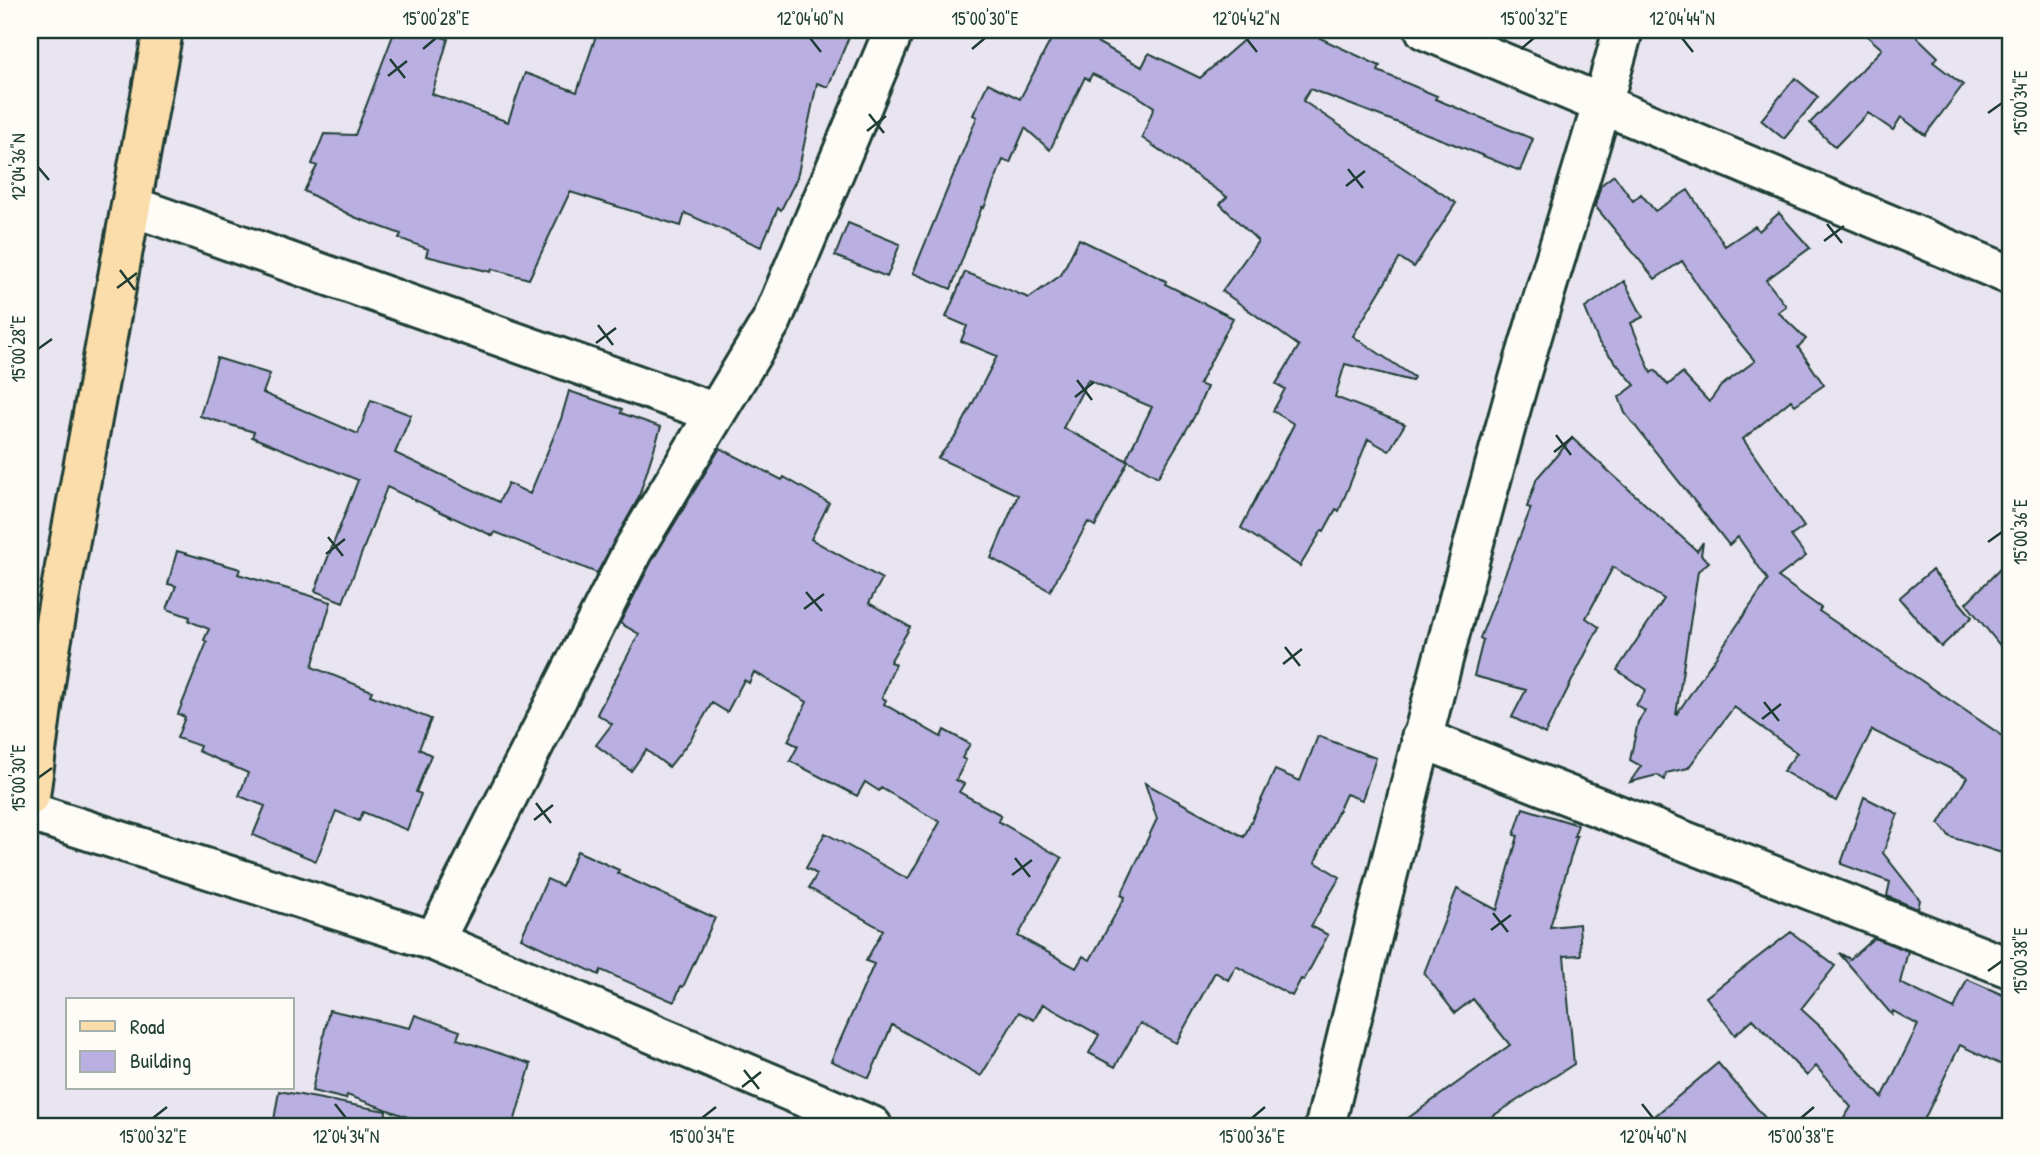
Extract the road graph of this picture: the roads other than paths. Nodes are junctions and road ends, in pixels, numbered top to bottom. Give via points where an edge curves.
1 (163, 30) edge
2 (894, 30) edge
3 (1425, 30) edge
4 (1623, 30) edge
5 (1603, 104) junction
6 (131, 206) junction
7 (2010, 275) edge
8 (716, 414) junction
9 (1421, 738) junction
10 (30, 796) edge
11 (30, 812) edge
12 (434, 941) junction
13 (2010, 968) edge
14 (872, 1126) edge
15 (1325, 1126) edge

1 - 6 main road
2 - 8 street via 772,320
3 - 5 street
4 - 5 street
5 - 7 street
5 - 9 street via 1515,394
6 - 8 street
6 - 10 main road via 48,655
8 - 12 street via 633,550
9 - 13 street
9 - 15 street
11 - 12 street
12 - 14 street

